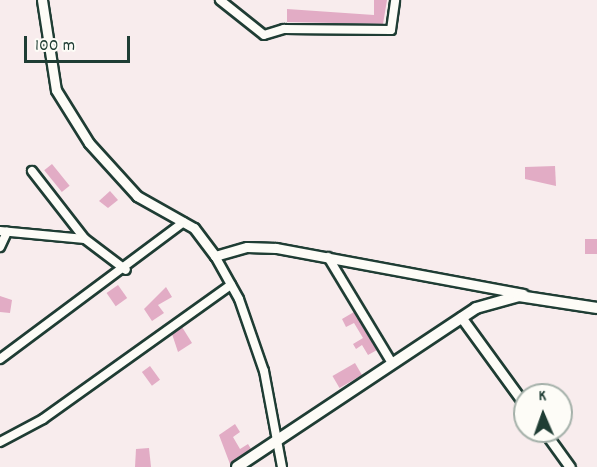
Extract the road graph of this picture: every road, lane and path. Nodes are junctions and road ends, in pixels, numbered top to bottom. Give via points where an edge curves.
1 (42, 0) edge
2 (219, 0) edge
3 (395, 0) edge
4 (32, 171) dead end
5 (184, 222) junction
6 (3, 232) edge
7 (85, 239) junction
8 (0, 247) edge
9 (215, 256) junction
10 (328, 257) junction
11 (126, 270) junction
12 (231, 285) junction
13 (549, 298) junction
14 (597, 308) edge
15 (461, 317) junction
16 (0, 359) edge
17 (392, 363) junction
18 (513, 388) edge
19 (278, 441) junction
20 (0, 442) edge
21 (553, 443) edge
22 (237, 467) edge
23 (282, 467) edge
24 (570, 467) edge

1 - 5 street via 56,90 89,143 137,196
2 - 3 street via 264,35 285,29 391,30
4 - 7 street
5 - 9 street
5 - 11 street
6 - 7 street
6 - 8 street
7 - 11 street
9 - 10 street via 247,247
9 - 12 street
10 - 13 street
10 - 17 street
11 - 16 street
12 - 19 street via 264,371
12 - 20 street via 43,419
13 - 14 main road
13 - 15 main road via 498,300
15 - 17 main road
15 - 18 street
17 - 19 main road
19 - 22 main road
19 - 23 street
21 - 24 street

